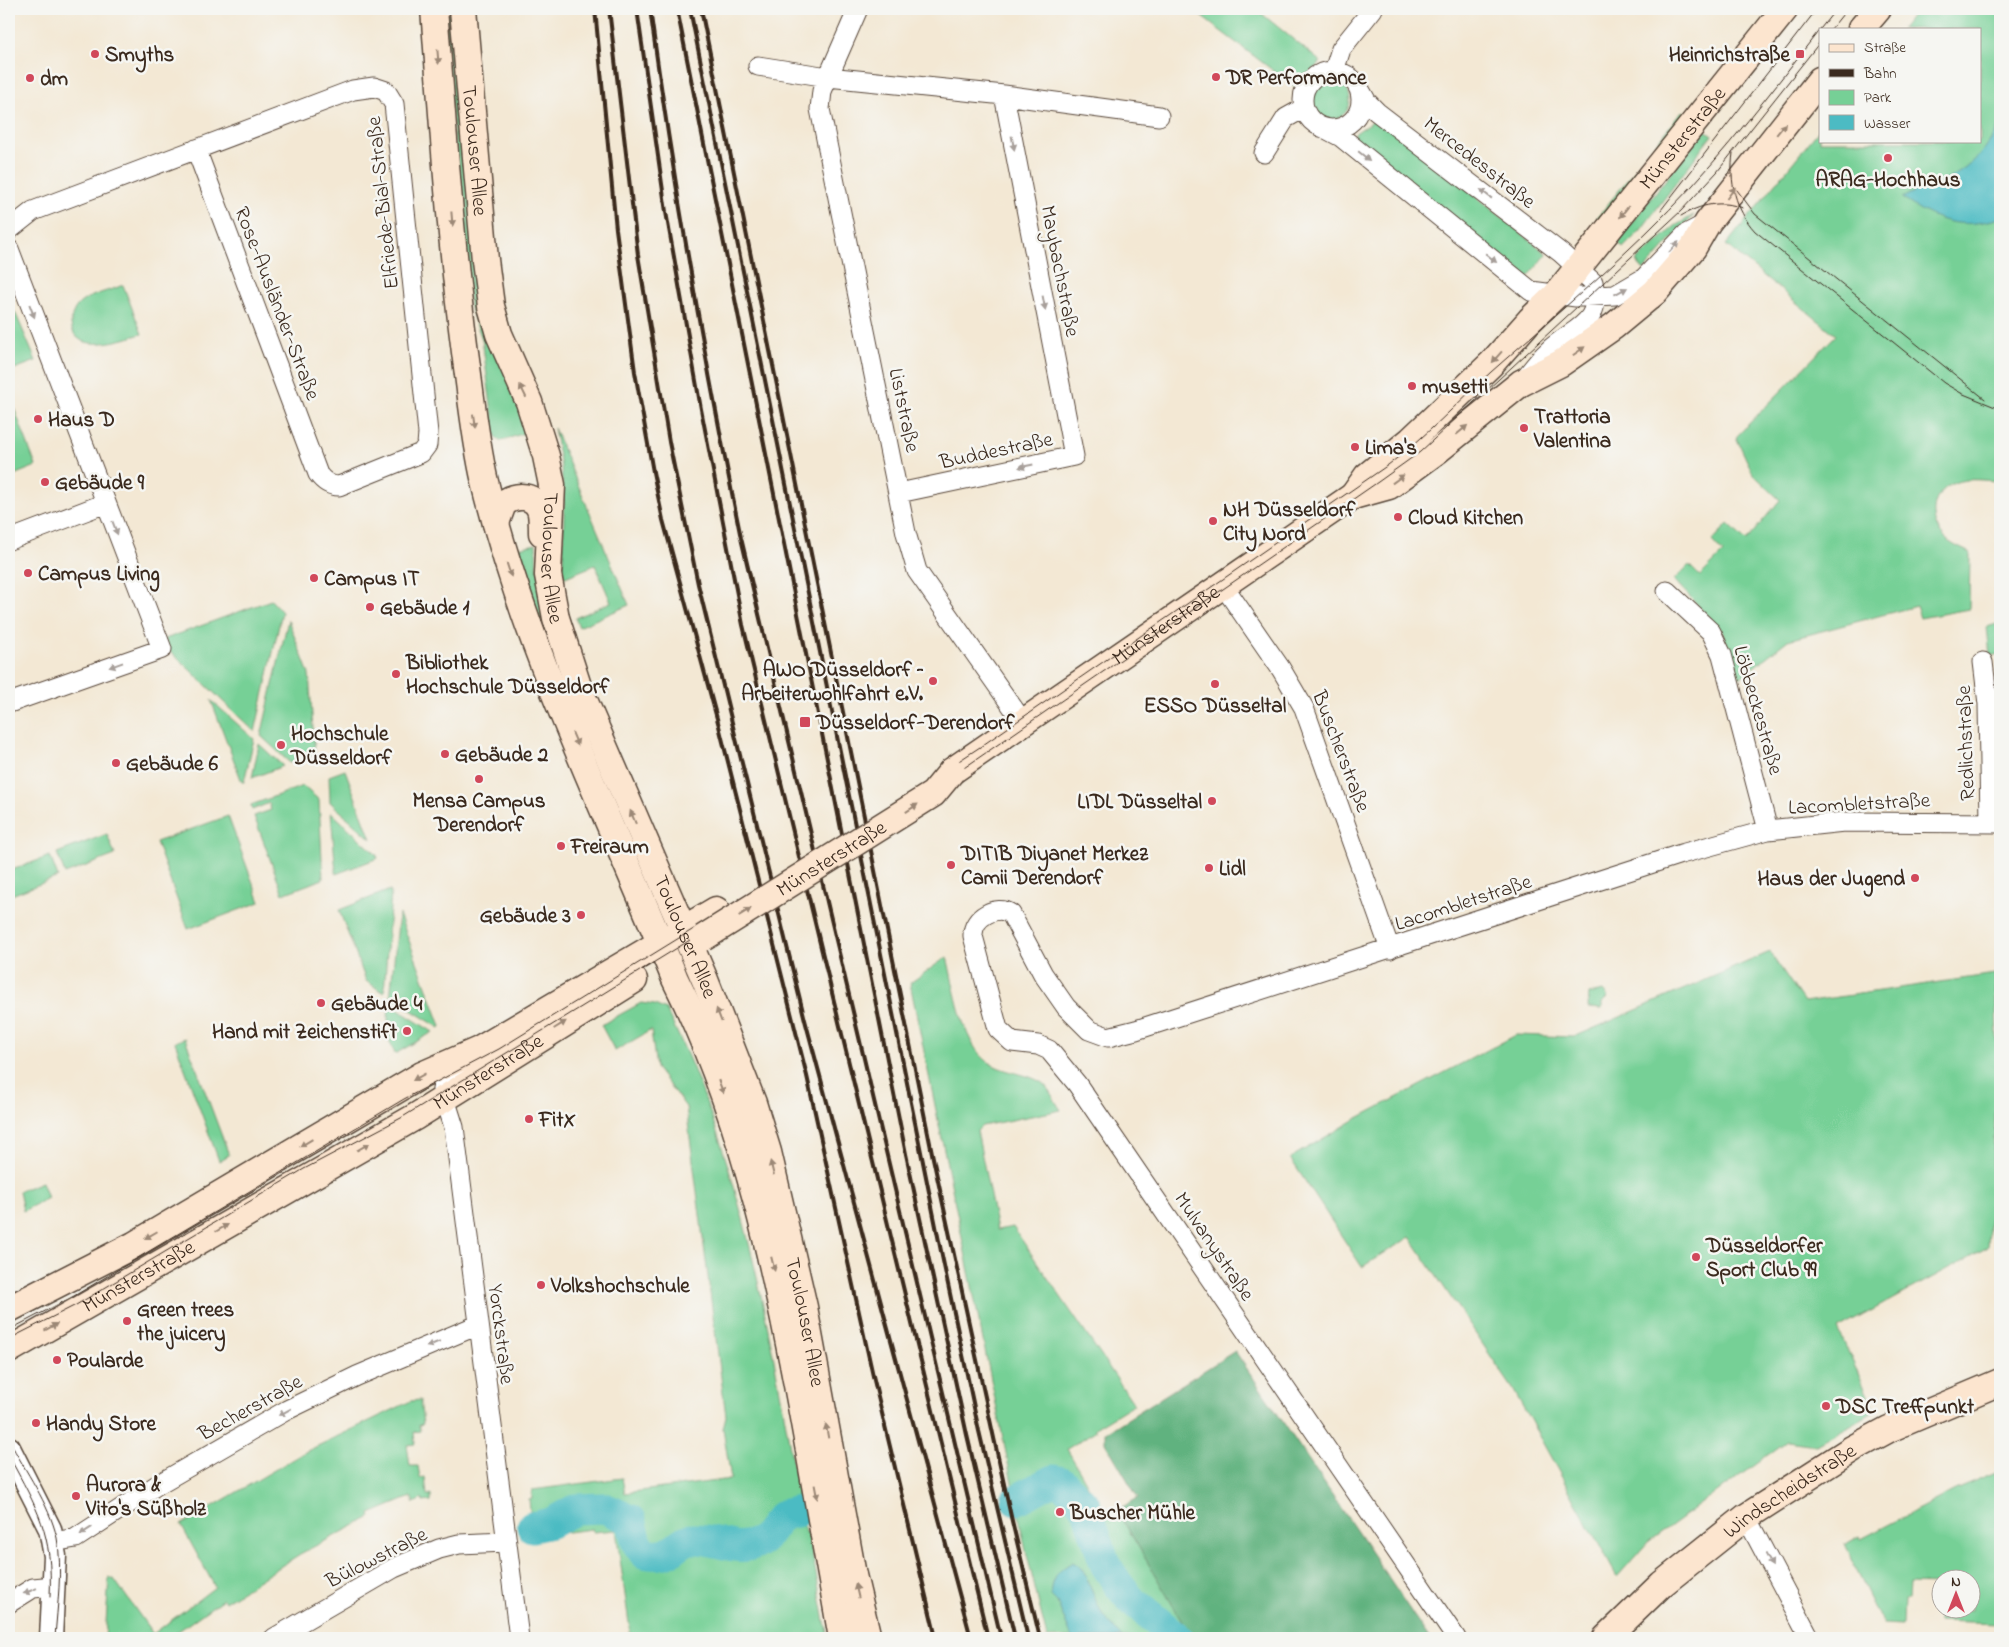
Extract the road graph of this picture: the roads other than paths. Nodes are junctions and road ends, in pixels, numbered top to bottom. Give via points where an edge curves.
1 (434, 9) edge
2 (463, 9) edge
3 (858, 9) edge
4 (1373, 9) edge
5 (1785, 9) edge
6 (1878, 9) edge
7 (1863, 28) edge
8 (758, 66) dead end
9 (1334, 71) junction
10 (828, 77) junction
11 (1819, 81) edge
12 (1359, 88) junction
13 (1004, 96) junction
14 (1304, 108) junction
15 (1159, 116) dead end
16 (1324, 128) junction
17 (196, 149) junction
18 (1264, 153) dead end
19 (1708, 222) junction
20 (9, 230) edge
21 (9, 249) edge
22 (1579, 268) junction
23 (1531, 291) junction
24 (1556, 295) junction
25 (1596, 296) junction
26 (1530, 320) junction
27 (1521, 383) junction
28 (1074, 456) joint
29 (318, 474) joint
30 (899, 494) junction
31 (1353, 496) junction
32 (106, 502) junction
33 (496, 523) junction
34 (9, 540) edge
35 (547, 558) junction
36 (1223, 585) junction
37 (1667, 591) dead end
38 (1983, 662) dead end
39 (9, 704) edge
40 (1023, 722) junction
41 (1995, 822) edge
42 (1768, 830) junction
43 (1007, 912) joint
44 (693, 934) junction
45 (1390, 949) junction
46 (664, 952) junction
47 (479, 1050) junction
48 (444, 1097) junction
49 (9, 1309) edge
50 (478, 1326) junction
51 (9, 1350) edge
52 (2000, 1382) edge
53 (9, 1448) edge
54 (1746, 1517) junction
55 (53, 1542) junction
56 (506, 1542) junction
57 (54, 1586) junction
58 (9, 1602) edge
59 (51, 1638) edge
60 (274, 1638) edge
61 (519, 1638) edge
62 (842, 1638) edge
63 (868, 1638) edge
64 (1456, 1638) edge
65 (1606, 1638) edge
66 (1810, 1638) edge

1 -> 33 main road, Toulouser Allee via 459,302 480,456
35 -> 2 main road, Toulouser Allee via 552,485 546,456 529,402 499,334 491,306
3 - 10 street, Liststraße
4 - 9 street via 1341,49
5 -> 22 main road, Münsterstraße
6 - 7 main road
8 - 10 street
9 - 12 street, Mercedesstraße via 1346,74
9 - 14 street via 1324,72 1311,80 1304,93
10 - 13 street
10 - 30 street, Liststraße via 820,98 820,110
19 -> 11 main road, Münsterstraße
12 - 16 street via 1361,104 1354,119 1340,128
22 -> 12 street, Mercedesstraße via 1377,112
13 - 15 street
13 -> 28 street, Maybachstraße
14 - 16 street via 1312,121
14 - 18 street via 1286,118
16 -> 23 street via 1341,137
17 - 20 street, Elfriede-Bial-Straße via 33,211
17 - 29 street, Rose-Ausländer-Straße
17 - 29 street, Elfriede-Bial-Straße via 353,90 374,87 386,91 394,104 427,445 421,453 339,486 328,484
25 -> 19 street, Münsterstraße via 1615,295 1644,278 1686,234
27 -> 19 main road, Münsterstraße via 1561,363 1643,302 1693,248
21 -> 32 street
22 - 24 main road, Münsterstraße
22 - 25 street via 1593,282
23 - 24 street
23 - 26 street
24 - 25 street, Münsterstraße
24 - 26 main road, Münsterstraße
25 - 27 street, Münsterstraße via 1595,307 1583,326 1548,350
26 -> 31 main road, Münsterstraße via 1485,370 1411,440 1367,476
31 -> 27 main road, Münsterstraße via 1389,486
28 -> 30 street, Buddestraße
30 - 40 street, Liststraße via 917,571
31 - 36 main road, Münsterstraße
32 - 34 street
32 -> 39 street via 162,649
33 - 35 main road via 500,508 507,500 518,496 531,499 541,512
33 -> 46 main road, Toulouser Allee via 533,637
44 -> 35 main road, Toulouser Allee via 649,854 578,686 550,594
36 - 40 main road, Münsterstraße
36 - 45 street, Buscherstraße via 1282,669 1304,708
37 - 42 street, Löbbeckestraße via 1711,632 1722,655
38 - 41 street, Redlichstraße
40 - 44 main road, Münsterstraße, bridge via 952,771 933,794
41 - 42 street, Lacombletstraße via 1867,821
42 - 45 street, Lacombletstraße via 1681,854
43 - 45 street, Lacombletstraße via 1066,1006 1089,1030 1100,1036 1136,1030
43 - 64 street, Mulvanystraße via 986,915 974,924 972,930 998,1029 1012,1042 1038,1045 1049,1050 1078,1084
44 - 46 main road, Münsterstraße
63 -> 44 main road, Toulouser Allee via 853,1575 804,1307 768,1152
46 - 47 main road, Münsterstraße
48 -> 46 main road, Münsterstraße
46 -> 62 main road, Toulouser Allee via 695,1020 729,1110 761,1217 790,1347
47 - 48 street via 442,1089
47 -> 49 main road, Münsterstraße via 422,1075 134,1245
48 - 50 street, Yorckstraße via 454,1127
51 -> 48 main road, Münsterstraße via 415,1117
50 -> 55 street, Becherstraße via 357,1376 287,1410 158,1484 76,1538
50 - 56 street, Yorckstraße
52 - 54 main road, Windscheidstraße via 1889,1429
53 - 55 street via 45,1515
54 - 65 main road, Windscheidstraße via 1662,1584
54 -> 66 street
55 - 57 street
56 - 60 street, Bülowstraße via 459,1544 439,1549 394,1568
56 - 61 street, Yorckstraße
57 -> 58 street via 33,1588
57 - 59 street

